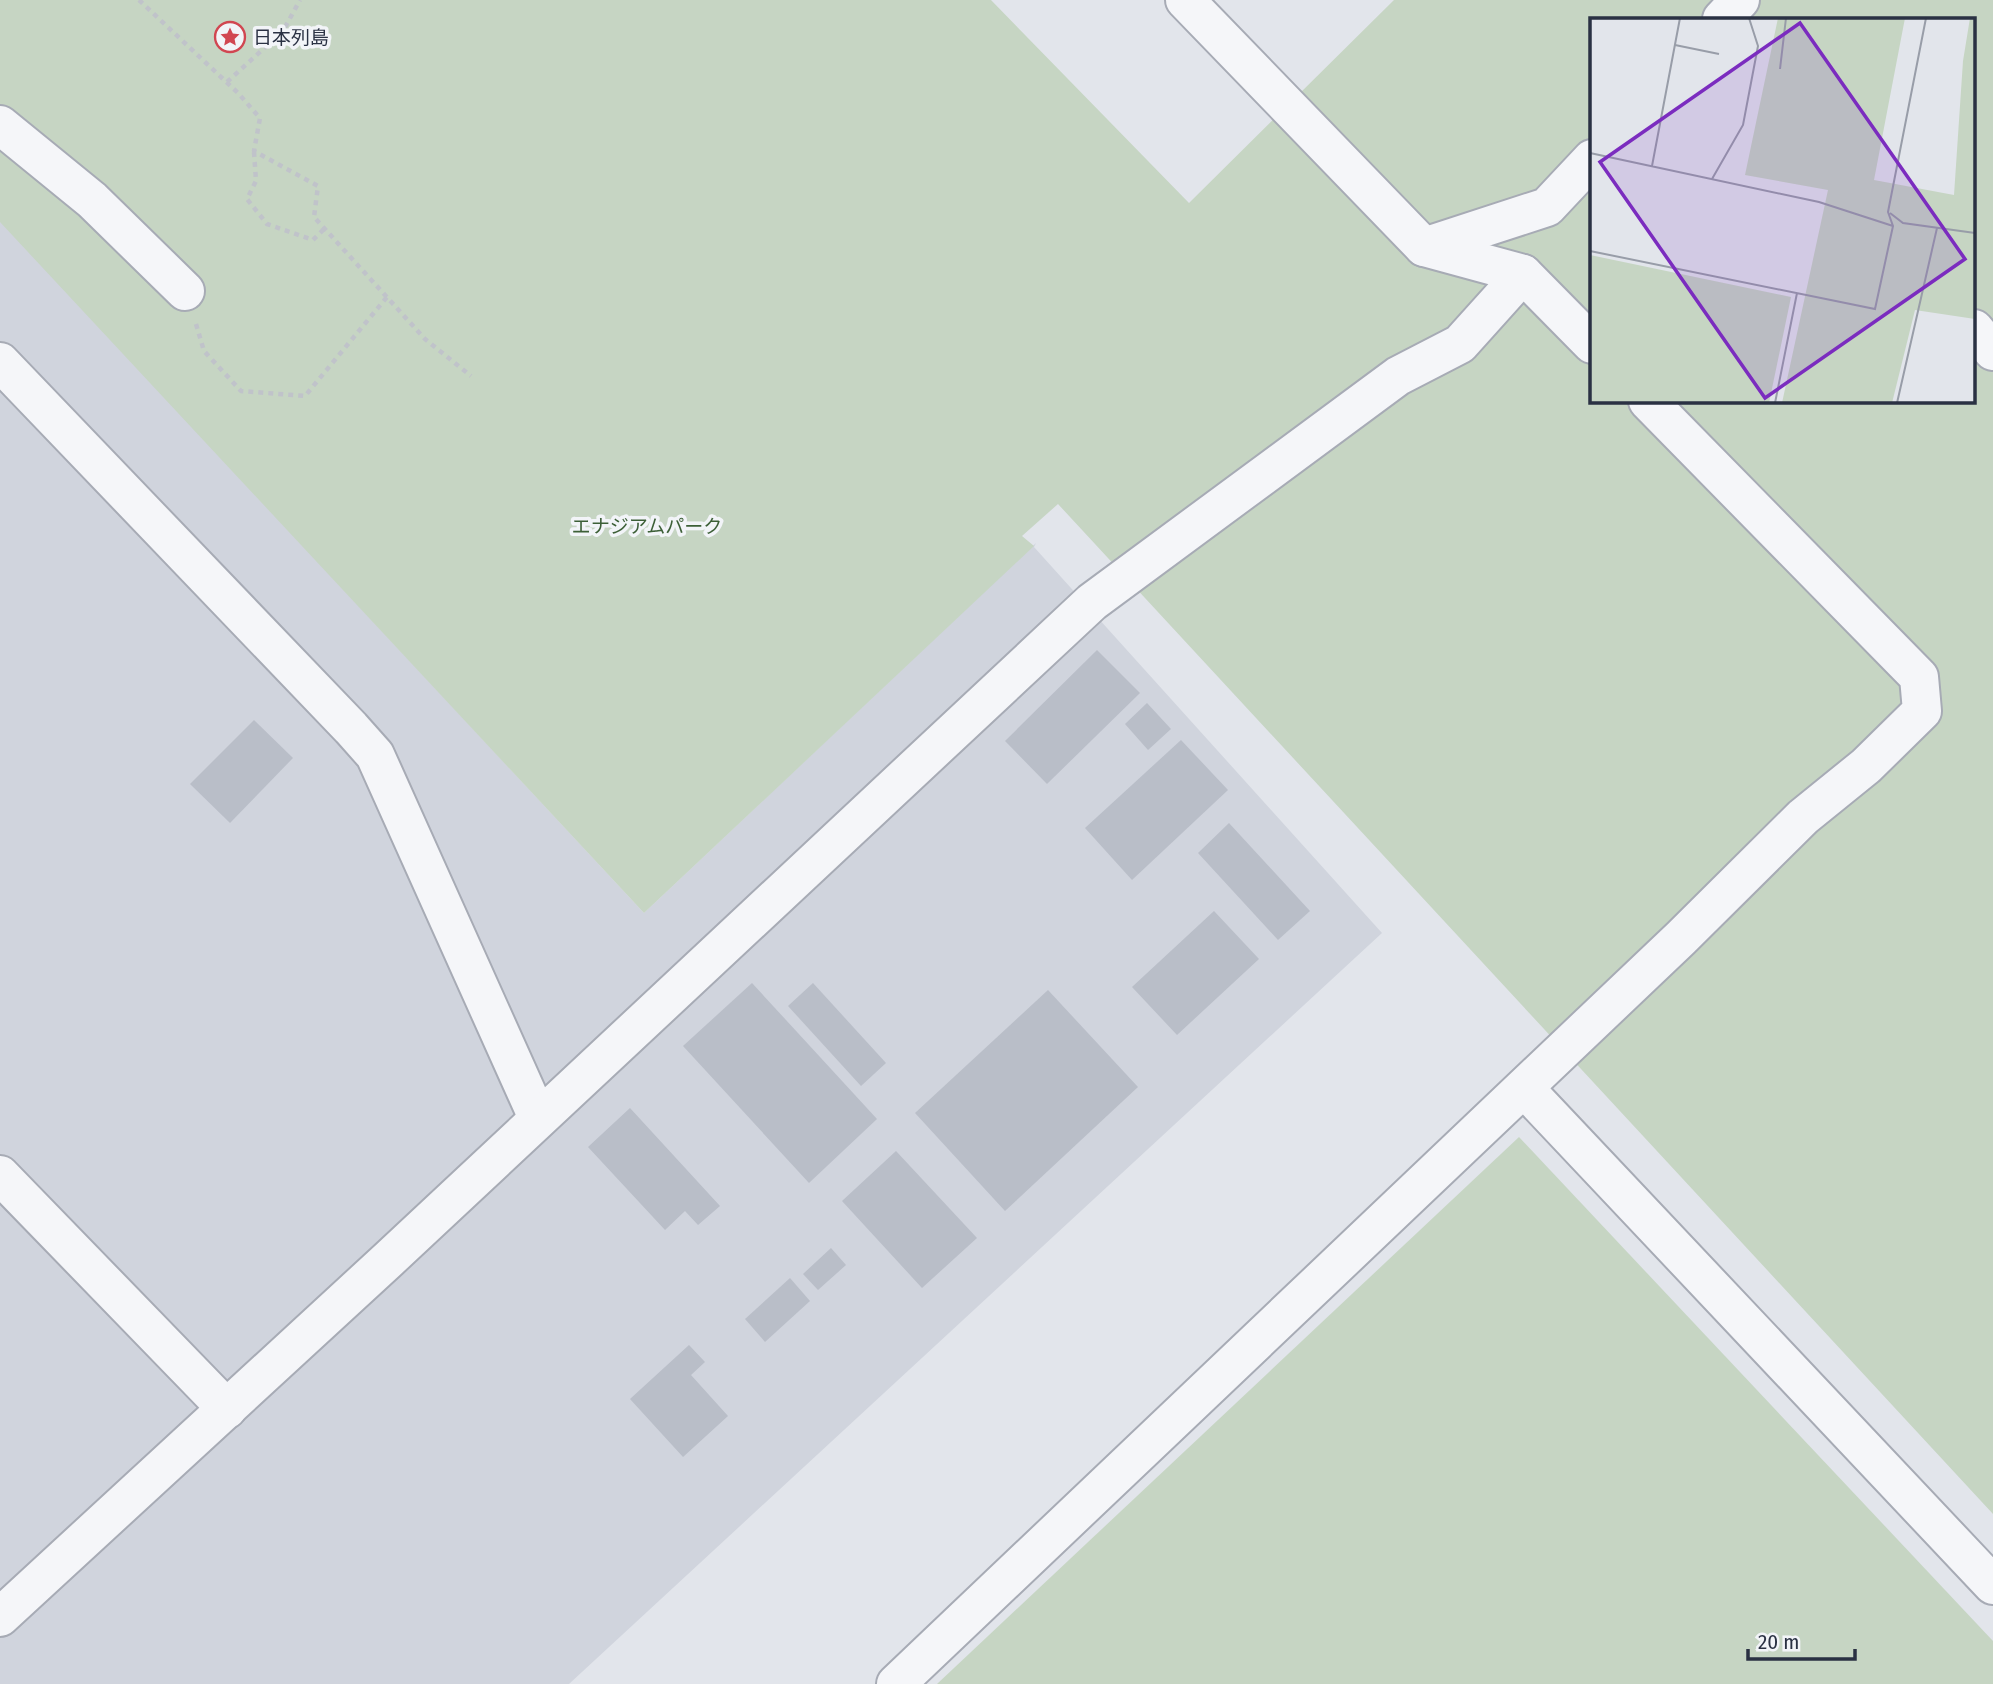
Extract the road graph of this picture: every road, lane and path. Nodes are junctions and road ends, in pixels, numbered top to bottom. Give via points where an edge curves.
1 (139, 0) edge
2 (300, 0) edge
3 (1185, 0) edge
4 (1740, 0) edge
5 (1723, 18) edge
6 (227, 82) junction
7 (0, 125) edge
8 (254, 151) junction
9 (1590, 161) edge
10 (325, 228) junction
11 (1424, 247) junction
12 (1524, 274) junction
13 (185, 291) joint
14 (387, 297) junction
15 (1976, 331) edge
16 (1590, 342) edge
17 (1993, 351) edge
18 (0, 362) edge
19 (471, 376) dead end
20 (1649, 402) edge
21 (1524, 1088) junction
22 (538, 1118) junction
23 (0, 1175) edge
24 (226, 1409) junction
25 (1993, 1585) edge
26 (0, 1617) edge
27 (896, 1684) edge

1 - 6 path
2 - 6 path via 283,31
3 - 11 street
4 - 5 street
6 - 8 path via 260,118
7 - 13 street via 92,200
8 - 10 path via 318,186 314,217
8 - 10 path via 256,181 247,199 268,224 313,240
9 - 11 street via 1547,207
10 - 14 path
11 - 12 street
12 - 16 street
12 - 22 street via 1460,344 1398,376 1092,603
13 - 14 path via 204,351 241,391 305,396
14 - 19 path via 425,339
15 - 17 street
18 - 22 street via 374,755
20 - 21 street via 1919,677 1922,710 1866,766 1803,817
21 - 25 street
21 - 27 street
22 - 24 street
23 - 24 street
24 - 26 street

